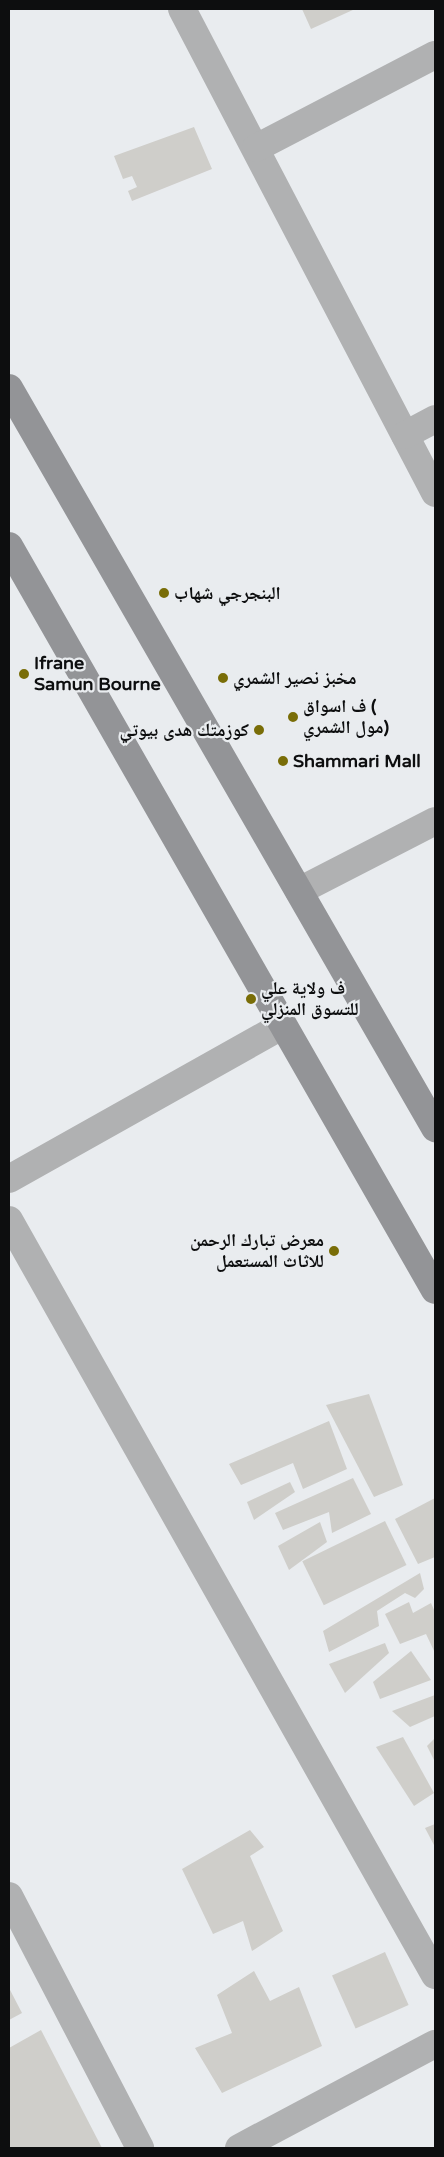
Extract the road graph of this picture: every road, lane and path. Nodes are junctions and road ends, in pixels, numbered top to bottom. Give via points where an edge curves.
1 (182, 9) edge
2 (435, 55) edge
3 (256, 148) junction
4 (9, 388) edge
5 (435, 419) edge
6 (405, 435) junction
7 (435, 493) edge
8 (9, 546) edge
9 (435, 821) edge
10 (299, 891) junction
11 (283, 1025) junction
12 (435, 1128) edge
13 (9, 1179) edge
14 (9, 1220) edge
15 (435, 1290) edge
16 (9, 1896) edge
17 (435, 1975) edge
18 (435, 2044) edge
19 (140, 2148) edge
20 (239, 2148) edge

1 - 3 street
2 - 3 street
3 - 6 street
4 - 10 street
5 - 6 street
6 - 7 street
8 - 11 street
9 - 10 street
10 - 12 street
11 - 13 street
11 - 15 street
14 - 17 street
16 - 19 street
18 - 20 street

